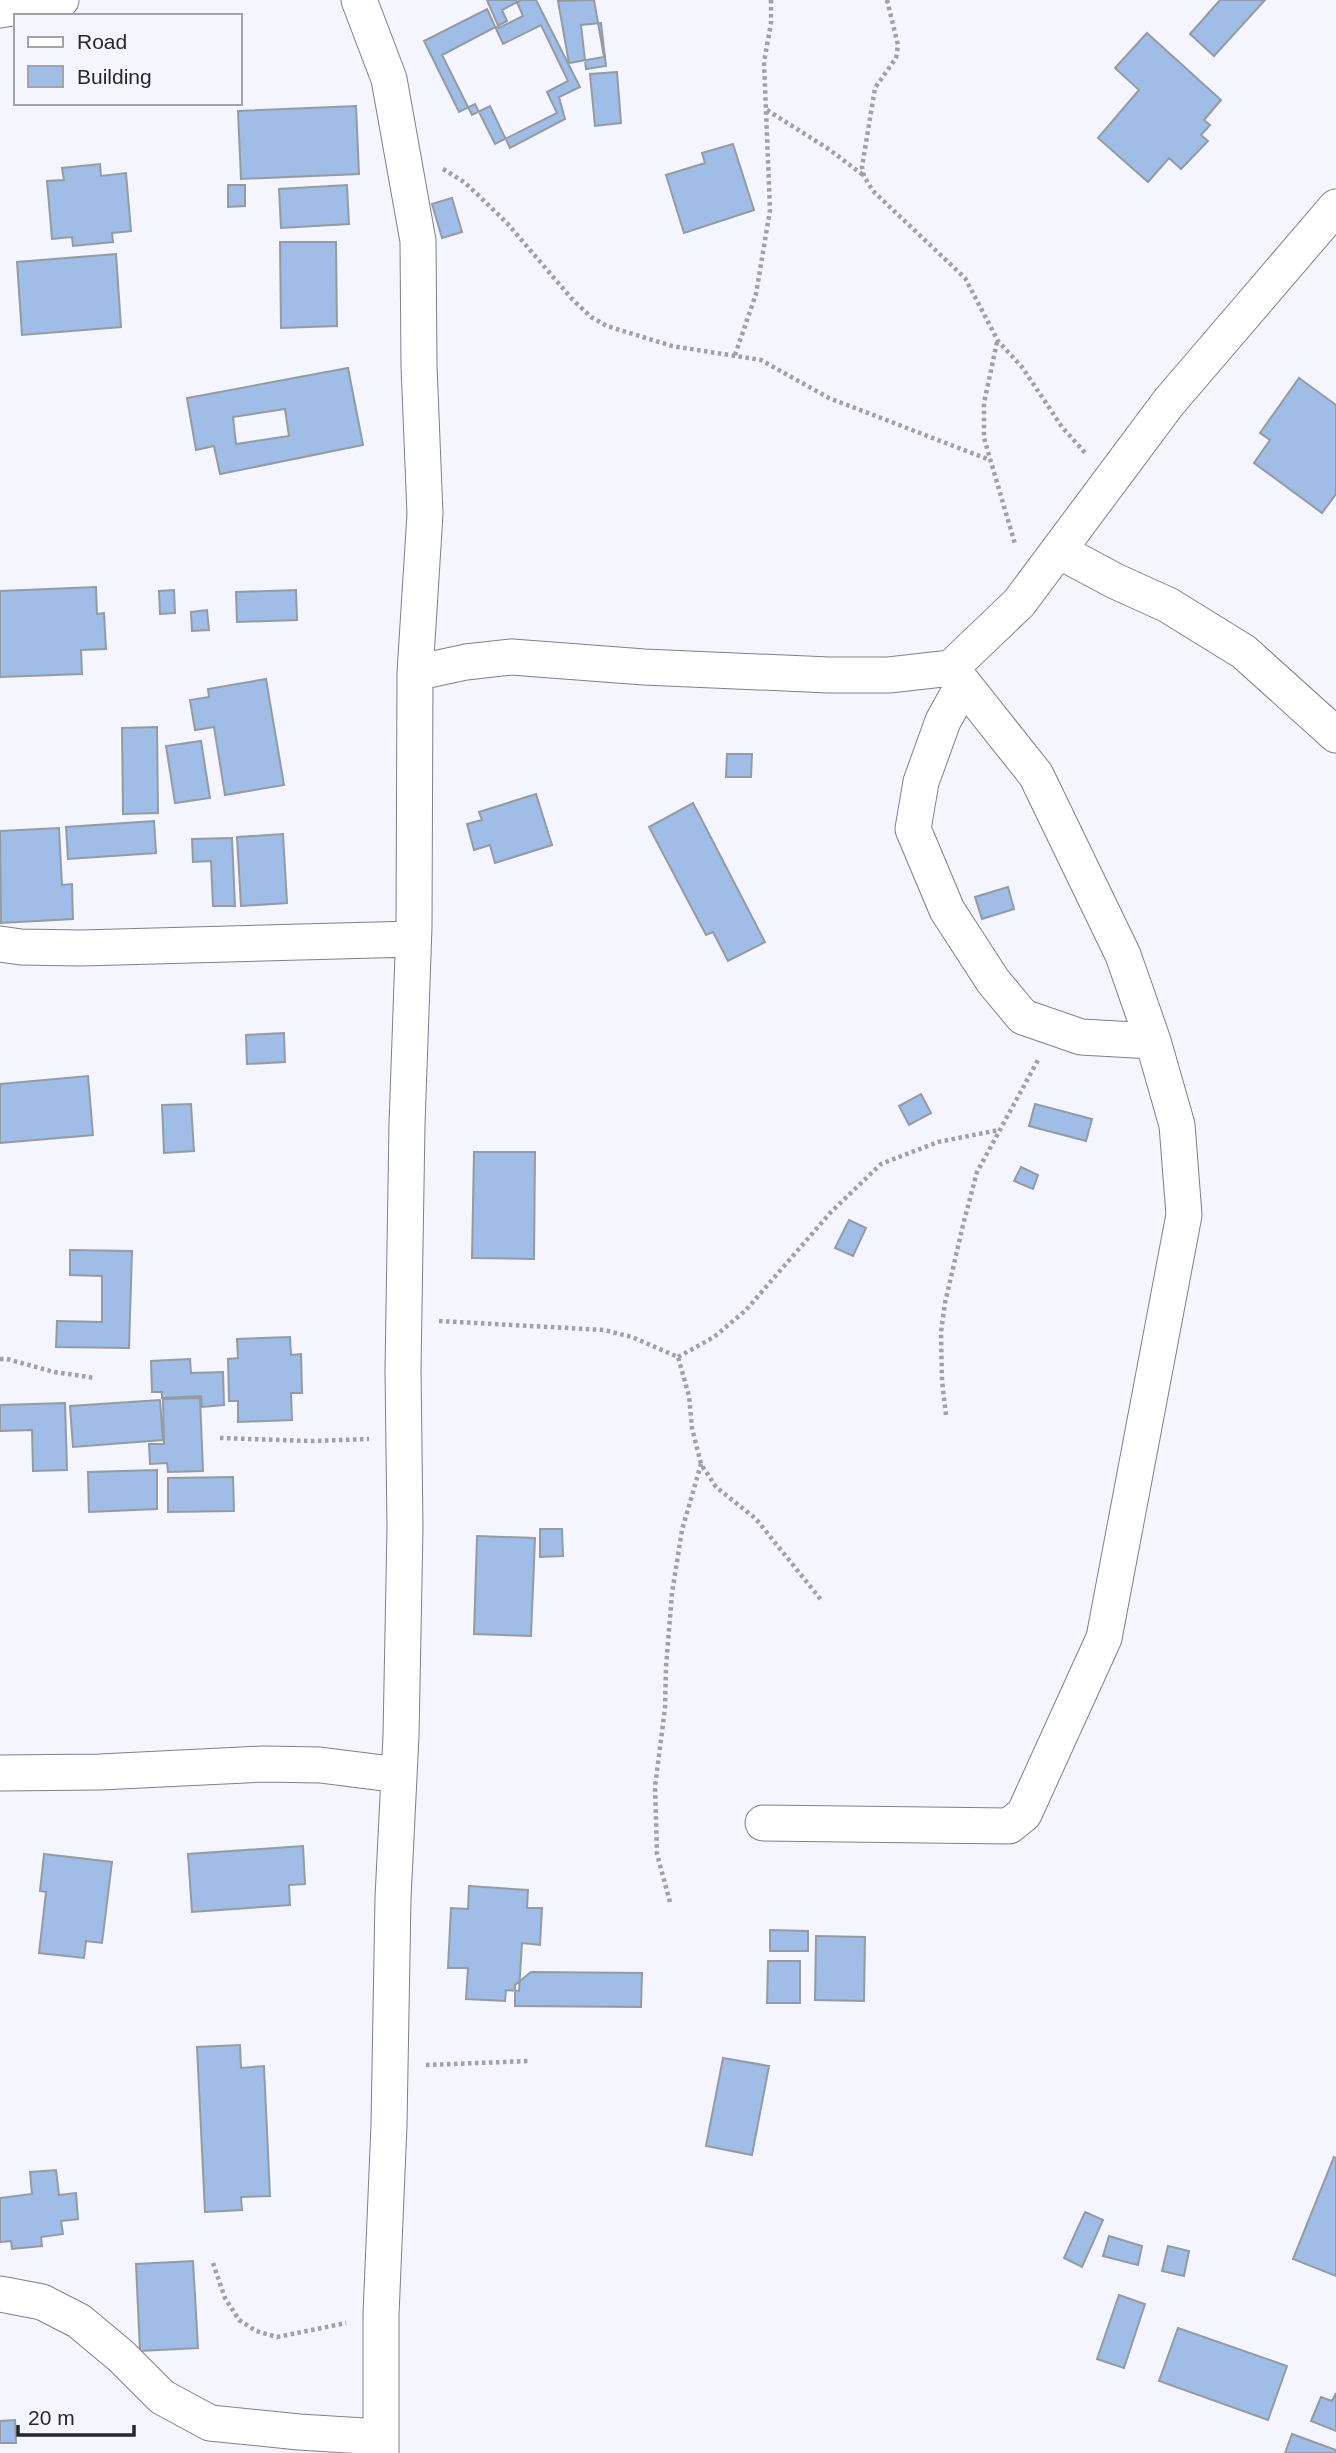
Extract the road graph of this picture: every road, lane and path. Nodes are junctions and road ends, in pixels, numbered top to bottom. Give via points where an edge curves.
1 (61, 0) edge
2 (359, 0) edge
3 (771, 0) edge
4 (887, 0) edge
5 (0, 10) edge
6 (767, 110) junction
7 (401, 150) junction
8 (864, 176) junction
9 (1336, 207) edge
10 (998, 341) junction
11 (735, 355) junction
12 (990, 460) junction
13 (1111, 482) junction
14 (1059, 551) junction
15 (1028, 591) junction
16 (415, 673) junction
17 (957, 676) junction
18 (1336, 735) edge
19 (413, 939) junction
20 (0, 944) edge
21 (1055, 1028) junction
22 (1153, 1041) junction
23 (1000, 1129) junction
24 (403, 1319) junction
25 (678, 1357) junction
26 (0, 1359) edge
27 (94, 1378) dead end
28 (946, 1415) dead end
29 (405, 1437) junction
30 (220, 1438) dead end
31 (701, 1464) junction
32 (822, 1601) dead end
33 (0, 1773) edge
34 (399, 1775) junction
35 (763, 1823) dead end
36 (670, 1902) dead end
37 (529, 2061) dead end
38 (390, 2066) junction
39 (213, 2263) dead end
40 (0, 2294) edge
41 (381, 2315) junction
42 (380, 2445) edge

1 - 5 street
2 - 7 street via 389,79
3 - 6 path via 764,62
4 - 8 path via 898,45 896,58 875,88
6 - 8 path
6 - 11 path via 770,210 756,294
7 - 11 path via 464,182 591,317 672,346
7 - 16 street via 418,241 425,514
8 - 10 path via 873,191 965,278
9 - 13 street via 1169,402
10 - 12 path via 984,403 984,438
10 - 13 path via 1022,367 1062,427
11 - 12 path via 761,360 828,398
12 - 15 path
13 - 14 street
14 - 15 street
14 - 18 street via 1168,605 1244,652
15 - 17 street
16 - 17 street via 512,657 829,675
16 - 19 street
17 - 21 street via 921,782 913,830 947,910 993,981 1024,1017
17 - 22 street via 1036,775 1124,955
19 - 20 street via 81,948
19 - 24 street
21 - 22 street via 1081,1037
21 - 23 path
22 - 35 street via 1177,1125 1184,1215 1104,1638 1024,1814 1009,1826
23 - 25 path via 938,1142 881,1164 831,1212 746,1310 714,1337
23 - 28 path via 976,1172 945,1303 942,1381
24 - 25 path via 604,1330
24 - 29 street
25 - 31 path
26 - 27 path
29 - 30 path
29 - 34 street
31 - 32 path via 716,1487 756,1519
31 - 36 path via 682,1530 672,1593 655,1787 657,1854
33 - 34 street via 264,1764 320,1765
34 - 38 street
37 - 38 path
38 - 41 street
39 - 41 path via 225,2298 239,2320 256,2331 277,2337
40 - 42 street via 42,2302 79,2321 162,2397 210,2423
41 - 42 street

